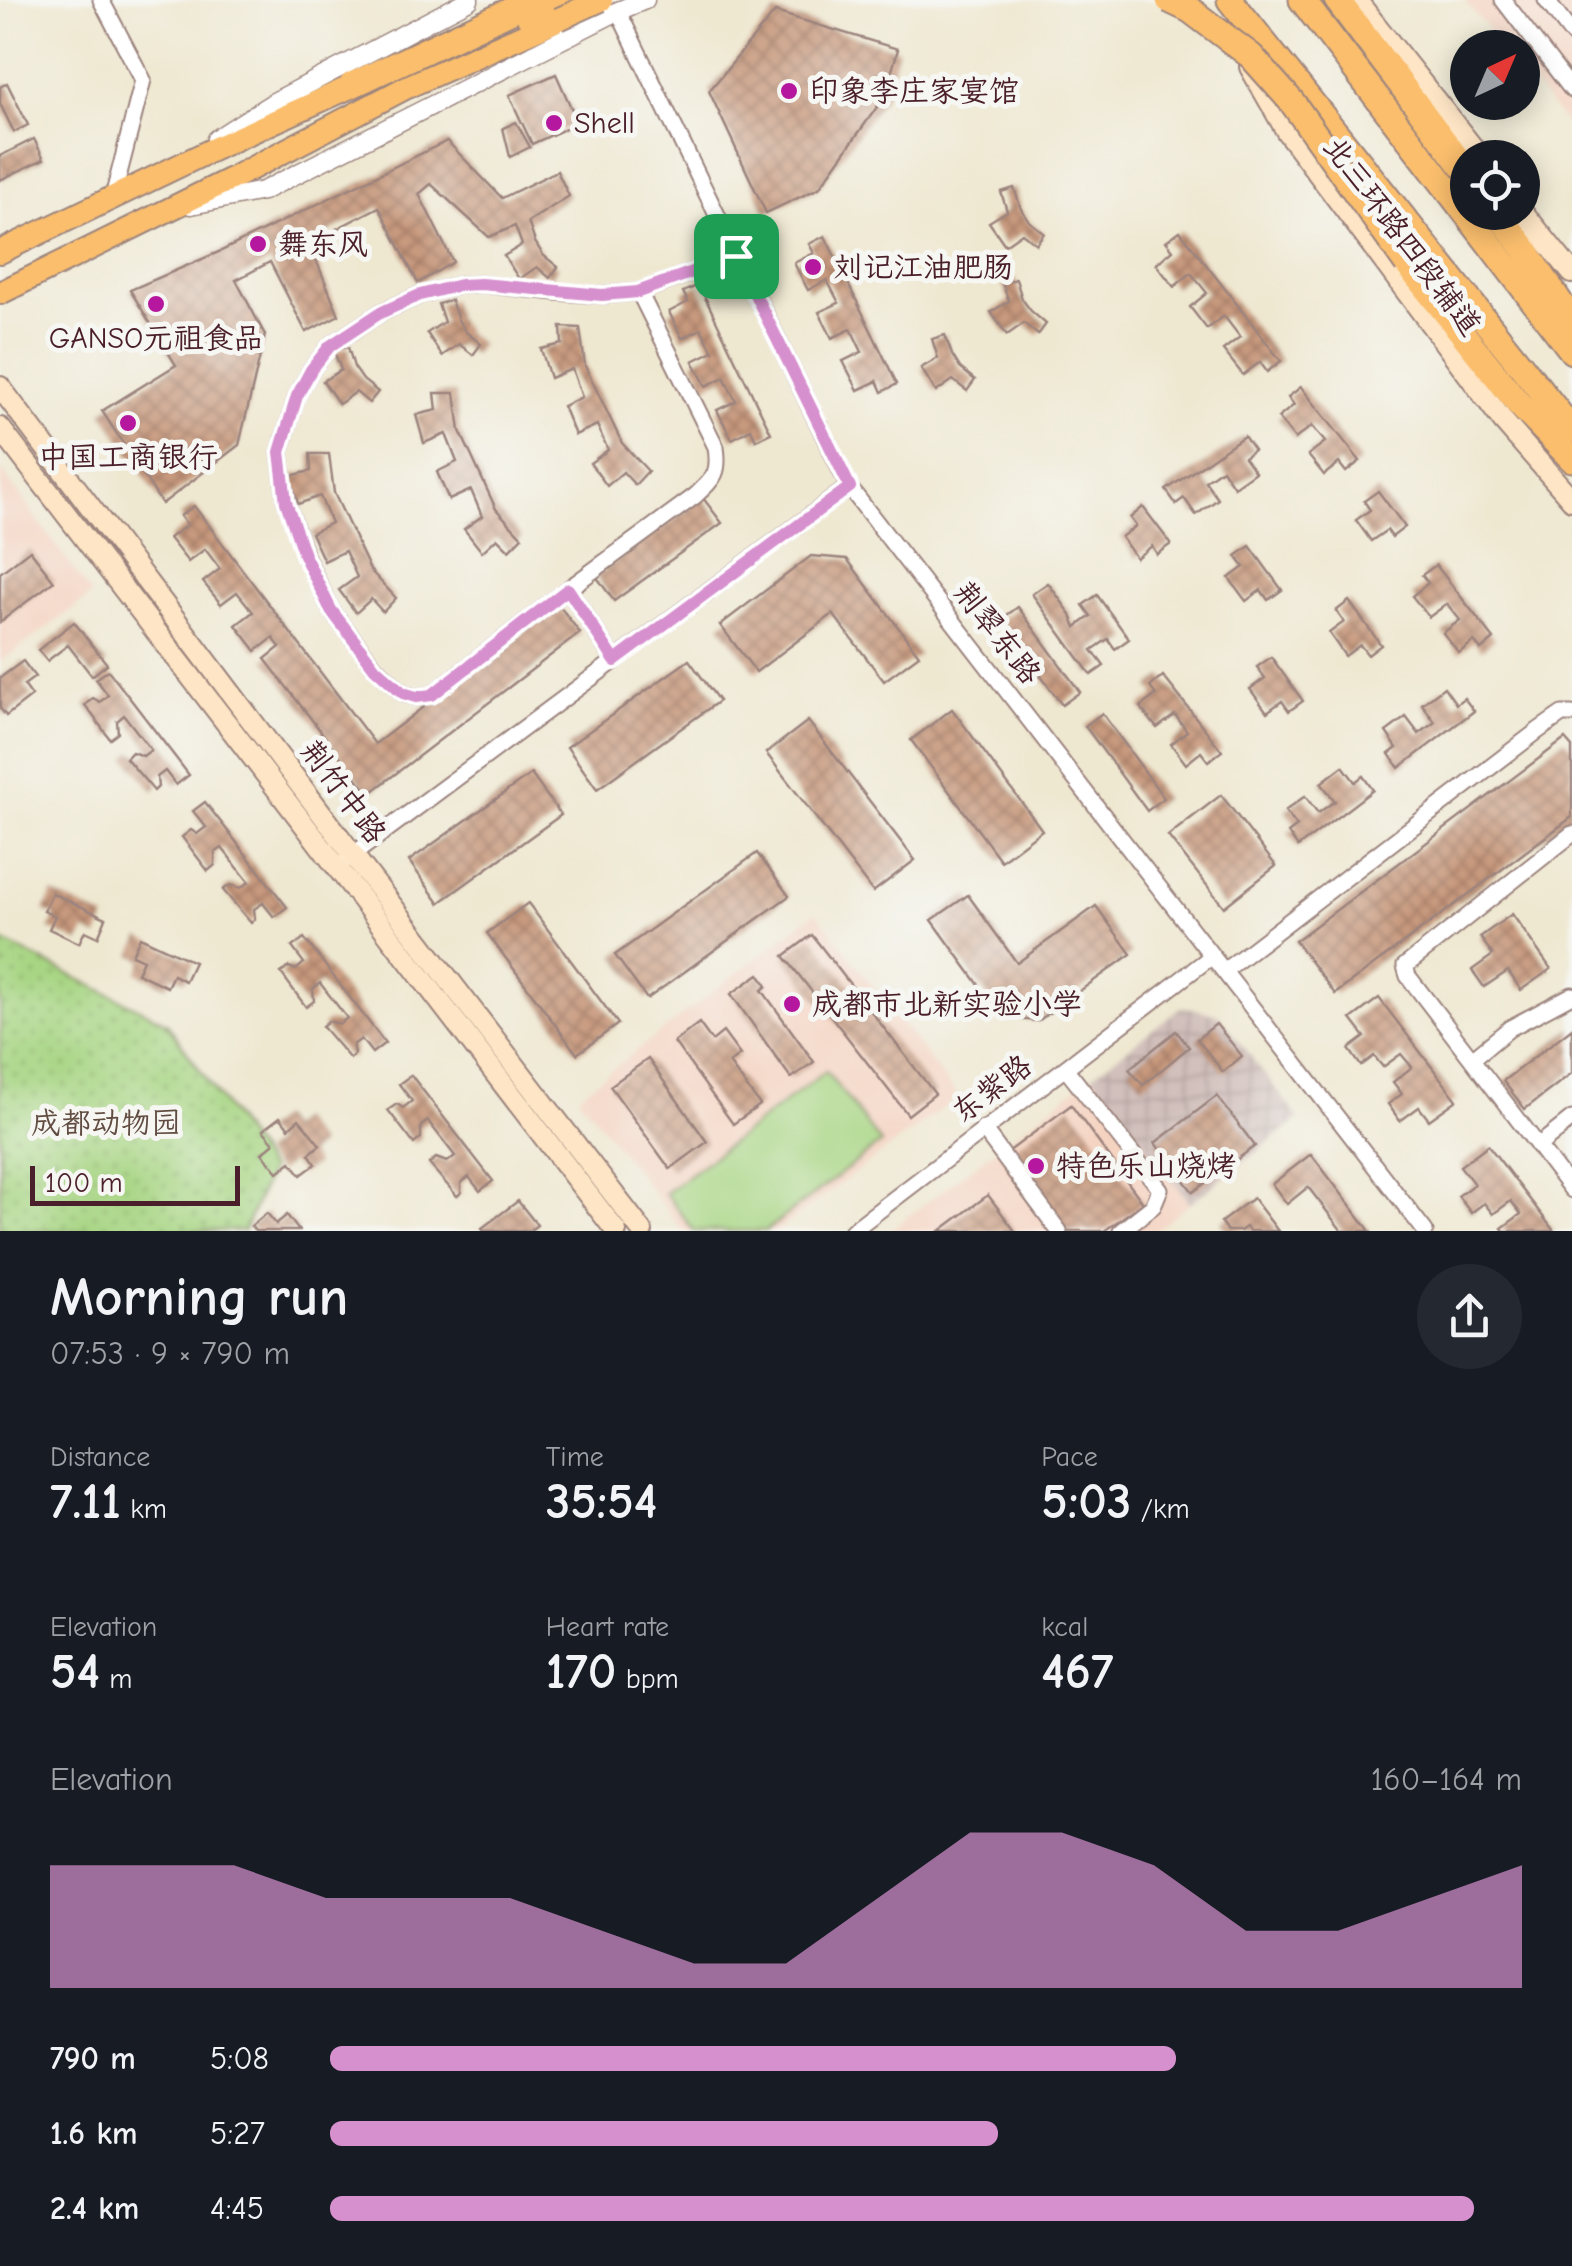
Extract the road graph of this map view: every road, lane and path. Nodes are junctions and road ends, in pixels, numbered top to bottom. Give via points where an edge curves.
1 (100, 0) edge
2 (469, 0) edge
3 (646, 0) edge
4 (1169, 0) edge
5 (1195, 0) edge
6 (1230, 0) edge
7 (1302, 0) edge
8 (1502, 0) edge
9 (1546, 0) edge
10 (1345, 3) edge
11 (610, 6) edge
12 (551, 7) edge
13 (1572, 34) edge
14 (352, 86) joint
15 (1572, 90) edge
16 (1464, 140) edge
17 (1450, 149) edge
18 (160, 174) junction
19 (113, 198) junction
20 (170, 209) junction
21 (1511, 230) edge
22 (1538, 230) edge
23 (0, 252) edge
24 (736, 256) junction
25 (1572, 273) edge
26 (0, 292) edge
27 (638, 292) junction
28 (1572, 321) edge
29 (1572, 351) edge
30 (0, 387) edge
31 (0, 428) edge
32 (1572, 430) edge
33 (1572, 459) edge
34 (850, 487) junction
35 (1572, 500) edge
36 (568, 589) junction
37 (615, 661) junction
38 (1572, 714) edge
39 (1572, 834) edge
40 (345, 861) junction
41 (1212, 956) junction
42 (1224, 971) junction
43 (1572, 996) edge
44 (1472, 1059) junction
45 (1066, 1069) junction
46 (1572, 1119) edge
47 (983, 1129) junction
48 (1538, 1146) junction
49 (1572, 1190) edge
50 (872, 1225) edge
51 (616, 1231) edge
52 (642, 1231) edge
53 (852, 1231) edge
54 (1059, 1231) edge
55 (1121, 1231) edge
56 (1425, 1231) edge

1 - 19 street via 143,80
2 - 18 street via 274,102
3 - 11 street
4 - 33 highway, bridge via 1251,56 1292,102 1407,264 1518,404
5 - 35 main road, 北三环路四段辅道 via 1248,62 1287,132 1503,421
6 - 32 highway
7 - 29 highway
8 - 15 street
9 - 13 street
10 - 16 main road
10 - 17 highway
11 - 12 main road, bridge
11 - 20 street via 263,192
11 - 24 street, 荆翠东路
12 - 14 highway
12 - 20 main road
14 - 18 main road
18 - 19 main road
19 - 23 main road
20 - 26 main road
21 - 28 highway
22 - 25 main road
24 - 27 street
24 - 34 street, 荆翠东路
27 - 36 street via 716,447 719,468 695,496
27 - 36 street via 481,284 420,295 330,346 297,396 280,452 286,502 331,610 403,693 432,695
30 - 40 main road, 荆竹中路
31 - 40 main road, 荆竹中路
34 - 37 street
34 - 41 street, 荆翠东路
36 - 37 street
37 - 40 street
38 - 42 street via 1540,730
39 - 44 street via 1404,966
40 - 51 main road, 荆竹中路
40 - 52 main road, 荆竹中路
41 - 42 street, 荆翠东路
41 - 45 street, 东紫路
42 - 56 street, 荆翠东路
43 - 44 street via 1510,1028
44 - 48 street
45 - 47 street, 东紫路
45 - 55 street via 1160,1189 1152,1206
46 - 48 street
47 - 50 street, 东紫路
47 - 54 street
48 - 49 street
50 - 53 street, 东紫路

